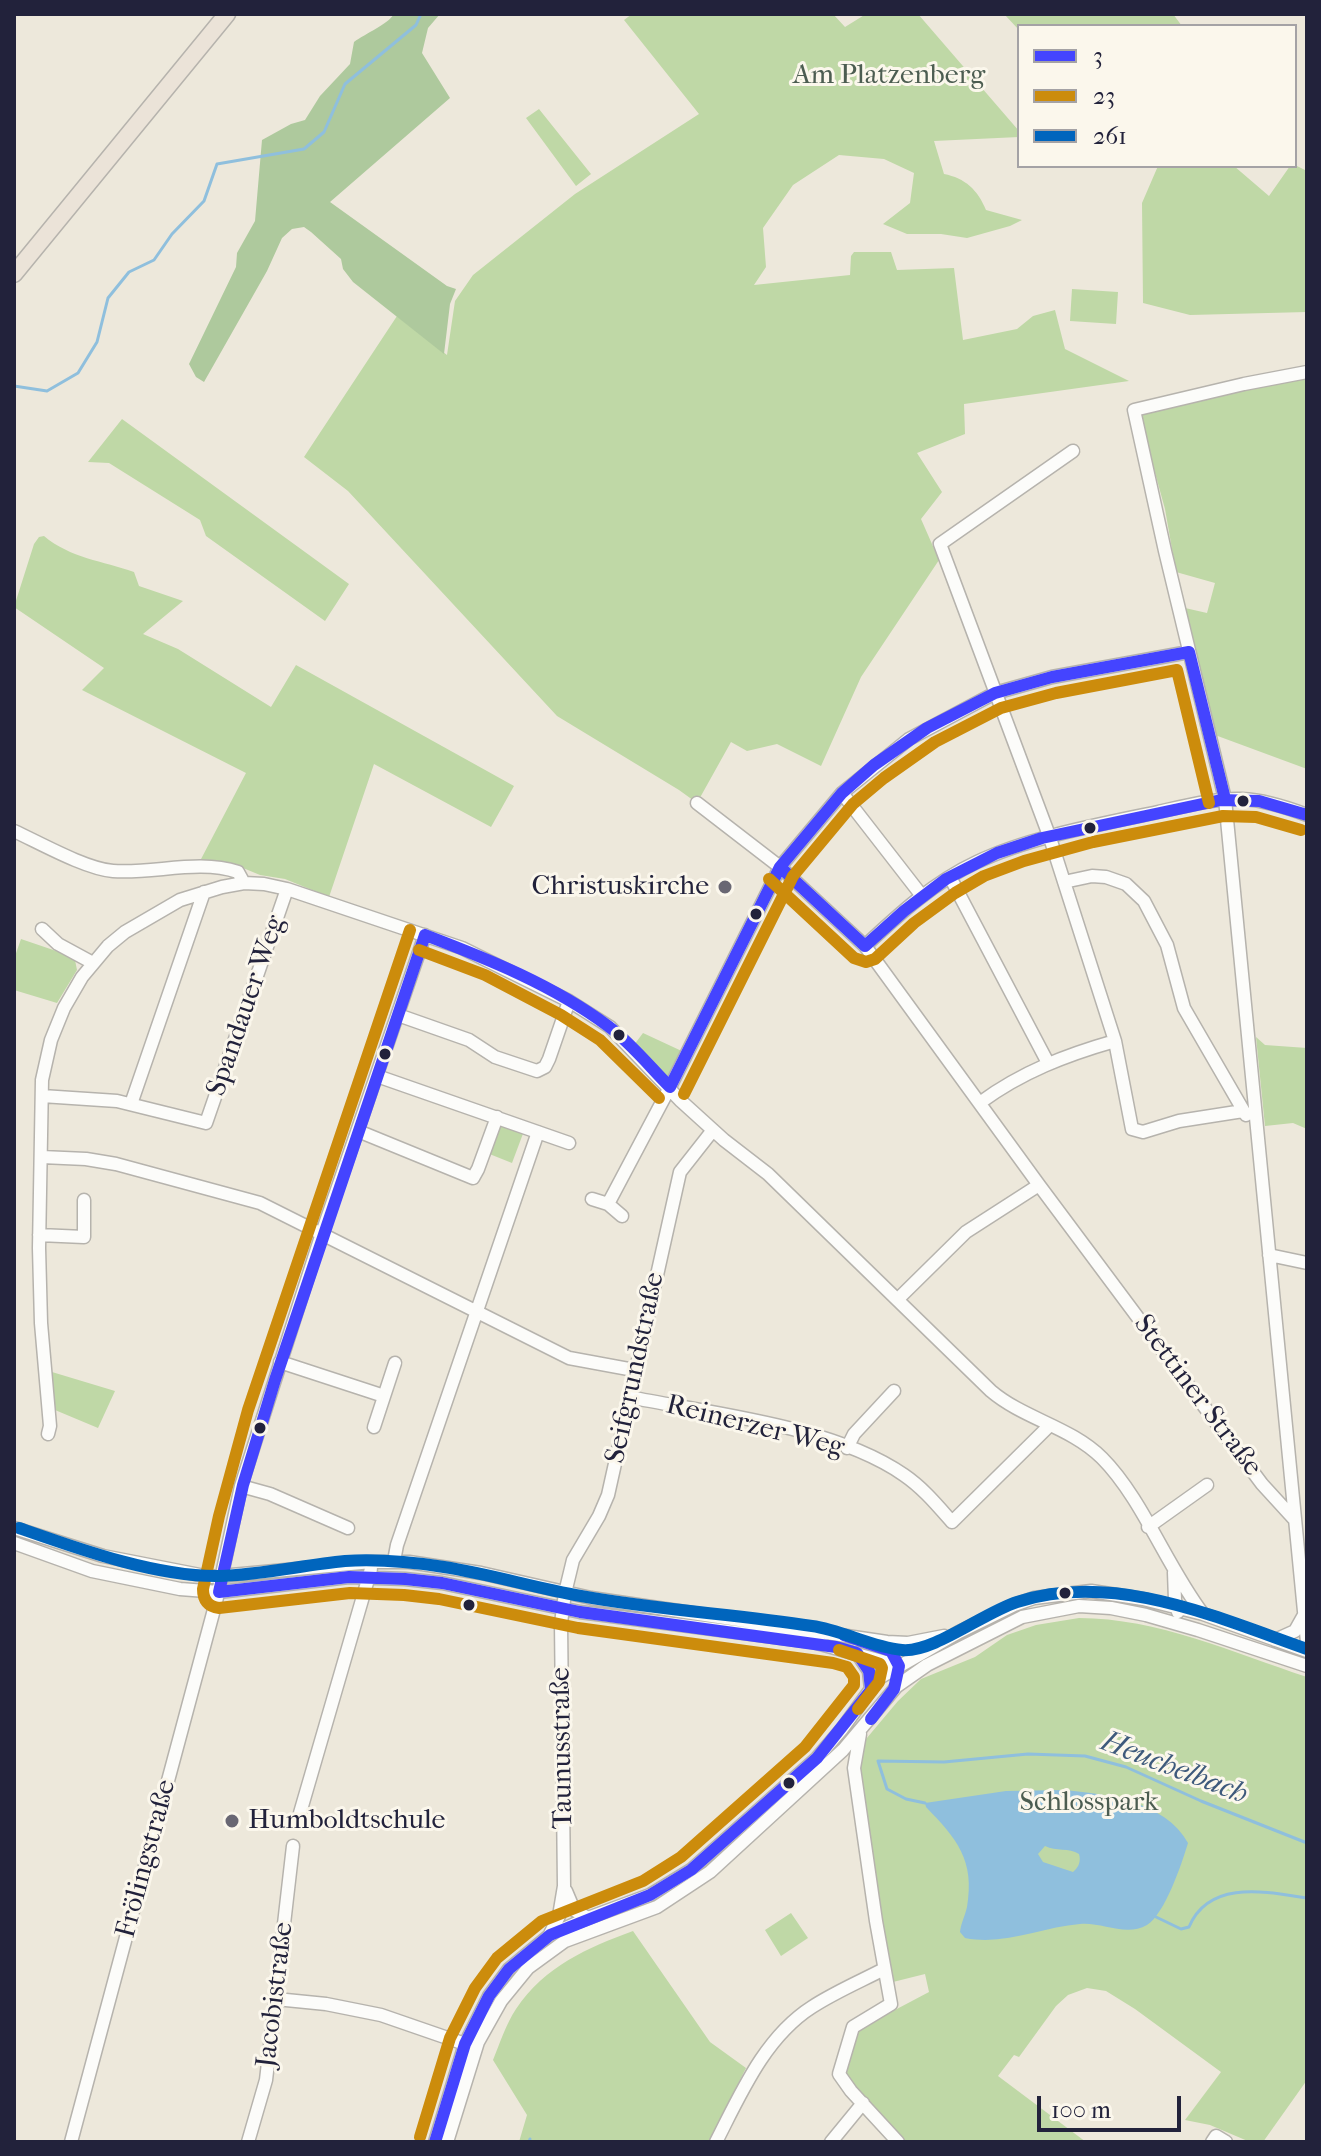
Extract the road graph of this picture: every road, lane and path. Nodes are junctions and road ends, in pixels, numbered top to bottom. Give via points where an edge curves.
1 (227, 14) edge
2 (14, 274) edge
3 (1307, 372) edge
4 (1073, 451) dead end
5 (1189, 652) junction
6 (995, 693) junction
7 (842, 793) junction
8 (1225, 799) junction
9 (697, 803) dead end
10 (1307, 815) edge
11 (14, 831) edge
12 (1050, 838) junction
13 (780, 867) junction
14 (950, 877) junction
15 (1064, 882) junction
16 (244, 883) junction
17 (287, 889) junction
18 (204, 892) junction
19 (922, 896) junction
20 (42, 929) dead end
21 (425, 935) junction
22 (865, 946) junction
23 (93, 963) junction
24 (569, 1001) junction
25 (398, 1015) junction
26 (1115, 1041) junction
27 (1048, 1063) junction
28 (377, 1076) junction
29 (670, 1087) junction
30 (42, 1096) junction
31 (981, 1102) junction
32 (131, 1104) junction
33 (1243, 1111) junction
34 (497, 1117) junction
35 (1256, 1127) junction
36 (713, 1130) junction
37 (358, 1131) junction
38 (538, 1132) junction
39 (569, 1143) dead end
40 (42, 1157) junction
41 (1039, 1185) junction
42 (592, 1199) dead end
43 (84, 1200) dead end
44 (608, 1204) junction
45 (622, 1216) dead end
46 (322, 1233) junction
47 (39, 1235) junction
48 (1269, 1255) junction
49 (1307, 1263) edge
50 (898, 1299) junction
51 (477, 1313) junction
52 (280, 1362) junction
53 (395, 1363) dead end
54 (634, 1370) junction
55 (894, 1391) dead end
56 (384, 1396) junction
57 (629, 1397) junction
58 (1049, 1426) junction
59 (374, 1427) dead end
60 (48, 1434) dead end
61 (847, 1448) junction
62 (1207, 1485) dead end
63 (241, 1486) junction
64 (1294, 1519) junction
65 (1148, 1527) junction
66 (14, 1528) edge
67 (348, 1528) dead end
68 (14, 1543) edge
69 (394, 1561) junction
70 (372, 1562) junction
71 (221, 1576) junction
72 (370, 1576) junction
73 (1177, 1582) junction
74 (219, 1592) junction
75 (565, 1593) junction
76 (1152, 1601) junction
77 (1177, 1607) junction
78 (562, 1609) junction
79 (1203, 1614) junction
80 (1304, 1615) junction
81 (1153, 1618) junction
82 (1192, 1628) junction
83 (959, 1632) junction
84 (847, 1635) junction
85 (1275, 1640) junction
86 (1307, 1642) edge
87 (1307, 1651) edge
88 (857, 1653) junction
89 (927, 1665) junction
90 (899, 1666) junction
91 (1307, 1666) edge
92 (894, 1689) junction
93 (871, 1690) junction
94 (861, 1731) junction
95 (826, 1767) junction
96 (854, 1768) junction
97 (300, 1813) dead end
98 (293, 1846) dead end
99 (564, 1886) junction
100 (588, 1918) junction
101 (550, 1935) junction
102 (884, 1969) junction
103 (276, 1999) junction
104 (465, 2044) junction
105 (863, 2103) junction
106 (71, 2142) edge
107 (248, 2142) edge
108 (435, 2142) edge
109 (447, 2142) edge
110 (716, 2142) edge
111 (831, 2142) edge
112 (898, 2142) edge

1 - 2 main road
3 - 5 street via 1134,410
4 - 6 street via 940,544
5 - 6 street
5 - 8 street
6 - 7 street via 909,739
6 - 12 street
7 - 13 street
7 - 19 street
8 - 10 street via 1276,803
8 - 12 street
8 - 35 street
9 - 13 street, Stettiner Straße
11 - 16 street via 103,869 218,867 238,872
12 - 14 street via 978,861
12 - 15 street
13 - 22 street, Stettiner Straße
13 - 29 street
14 - 19 street
14 - 27 street
15 - 26 street
15 - 33 street via 1106,877 1126,884 1144,901 1167,945 1184,1008
16 - 17 street
16 - 18 street
17 - 21 street
17 - 32 street, Spandauer Weg via 206,1123
18 - 23 street via 142,920
18 - 32 street
19 - 22 street
20 - 23 street
21 - 24 street via 492,960
21 - 25 street, Frölingstraße
22 - 31 street, Stettiner Straße
23 - 30 street via 55,1028
24 - 25 street via 549,1059 537,1071
24 - 29 street via 610,1027
25 - 28 street, Frölingstraße
26 - 27 street
26 - 33 street via 1137,1132
27 - 31 street
28 - 34 street
28 - 37 street, Frölingstraße
29 - 36 street
29 - 44 street
30 - 32 street
30 - 40 street
31 - 41 street, Stettiner Straße
33 - 35 street
34 - 37 street via 473,1178
34 - 38 street
35 - 48 street
36 - 50 street via 768,1174
36 - 54 street, Seifgrundstraße via 680,1172
37 - 46 street, Frölingstraße
38 - 39 street
38 - 51 street
40 - 46 street via 100,1160 192,1183 269,1207
40 - 47 street
41 - 50 street via 966,1232
41 - 64 street, Stettiner Straße via 1262,1484
42 - 44 street
43 - 47 street via 84,1237
44 - 45 street
46 - 51 street
46 - 52 street, Frölingstraße
47 - 60 street
48 - 49 street
48 - 64 street
50 - 58 street via 997,1396
51 - 54 street via 569,1358
51 - 69 street
52 - 56 street
52 - 63 street, Frölingstraße
53 - 56 street
54 - 57 street, Seifgrundstraße
55 - 61 street
56 - 59 street
57 - 61 street, Reinerzer Weg via 795,1431
57 - 75 street, Seifgrundstraße via 608,1495 573,1560
58 - 61 street, Reinerzer Weg via 952,1522 901,1473
58 - 65 street via 1102,1458
62 - 65 street
63 - 67 street
63 - 71 street, Frölingstraße
64 - 80 street
65 - 73 street
66 - 71 street via 137,1564
68 - 74 street via 92,1571
69 - 70 street
69 - 75 street via 481,1573
70 - 71 street
70 - 72 street
71 - 74 street, Frölingstraße
72 - 74 street
72 - 78 street via 442,1583
72 - 97 street
73 - 76 street via 1166,1599
73 - 77 street via 1183,1596
73 - 79 street
74 - 106 street, Frölingstraße
75 - 78 street, Seifgrundstraße
75 - 84 street
76 - 77 street
76 - 83 street via 1091,1591 1047,1596 1014,1605
77 - 79 street
77 - 81 street
77 - 82 street
78 - 88 street via 813,1642
78 - 99 street, Taunusstraße
79 - 85 street
80 - 85 street via 1295,1631
80 - 86 street
81 - 82 street
81 - 89 street via 1090,1607 1038,1613
82 - 91 street
83 - 84 street via 904,1643
83 - 90 street
84 - 90 street via 891,1651
85 - 87 street
88 - 90 street
88 - 93 street via 869,1671
89 - 90 street
89 - 92 street
90 - 92 street
90 - 93 street
92 - 94 street
93 - 100 street via 810,1764 691,1870 650,1895
94 - 95 street
94 - 96 street
95 - 96 street
95 - 109 street via 676,1897 565,1941 528,1968 478,2042
96 - 102 street
98 - 103 street, Jacobistraße
99 - 100 street via 574,1910
99 - 101 street, Taunusstraße
100 - 101 street
101 - 104 street via 509,1969
102 - 105 street via 891,2004 853,2027 839,2071
102 - 110 street via 813,2006 783,2032 746,2084
103 - 104 street via 360,2010
103 - 107 street, Jacobistraße via 266,2080
104 - 108 street
105 - 111 street
105 - 112 street

